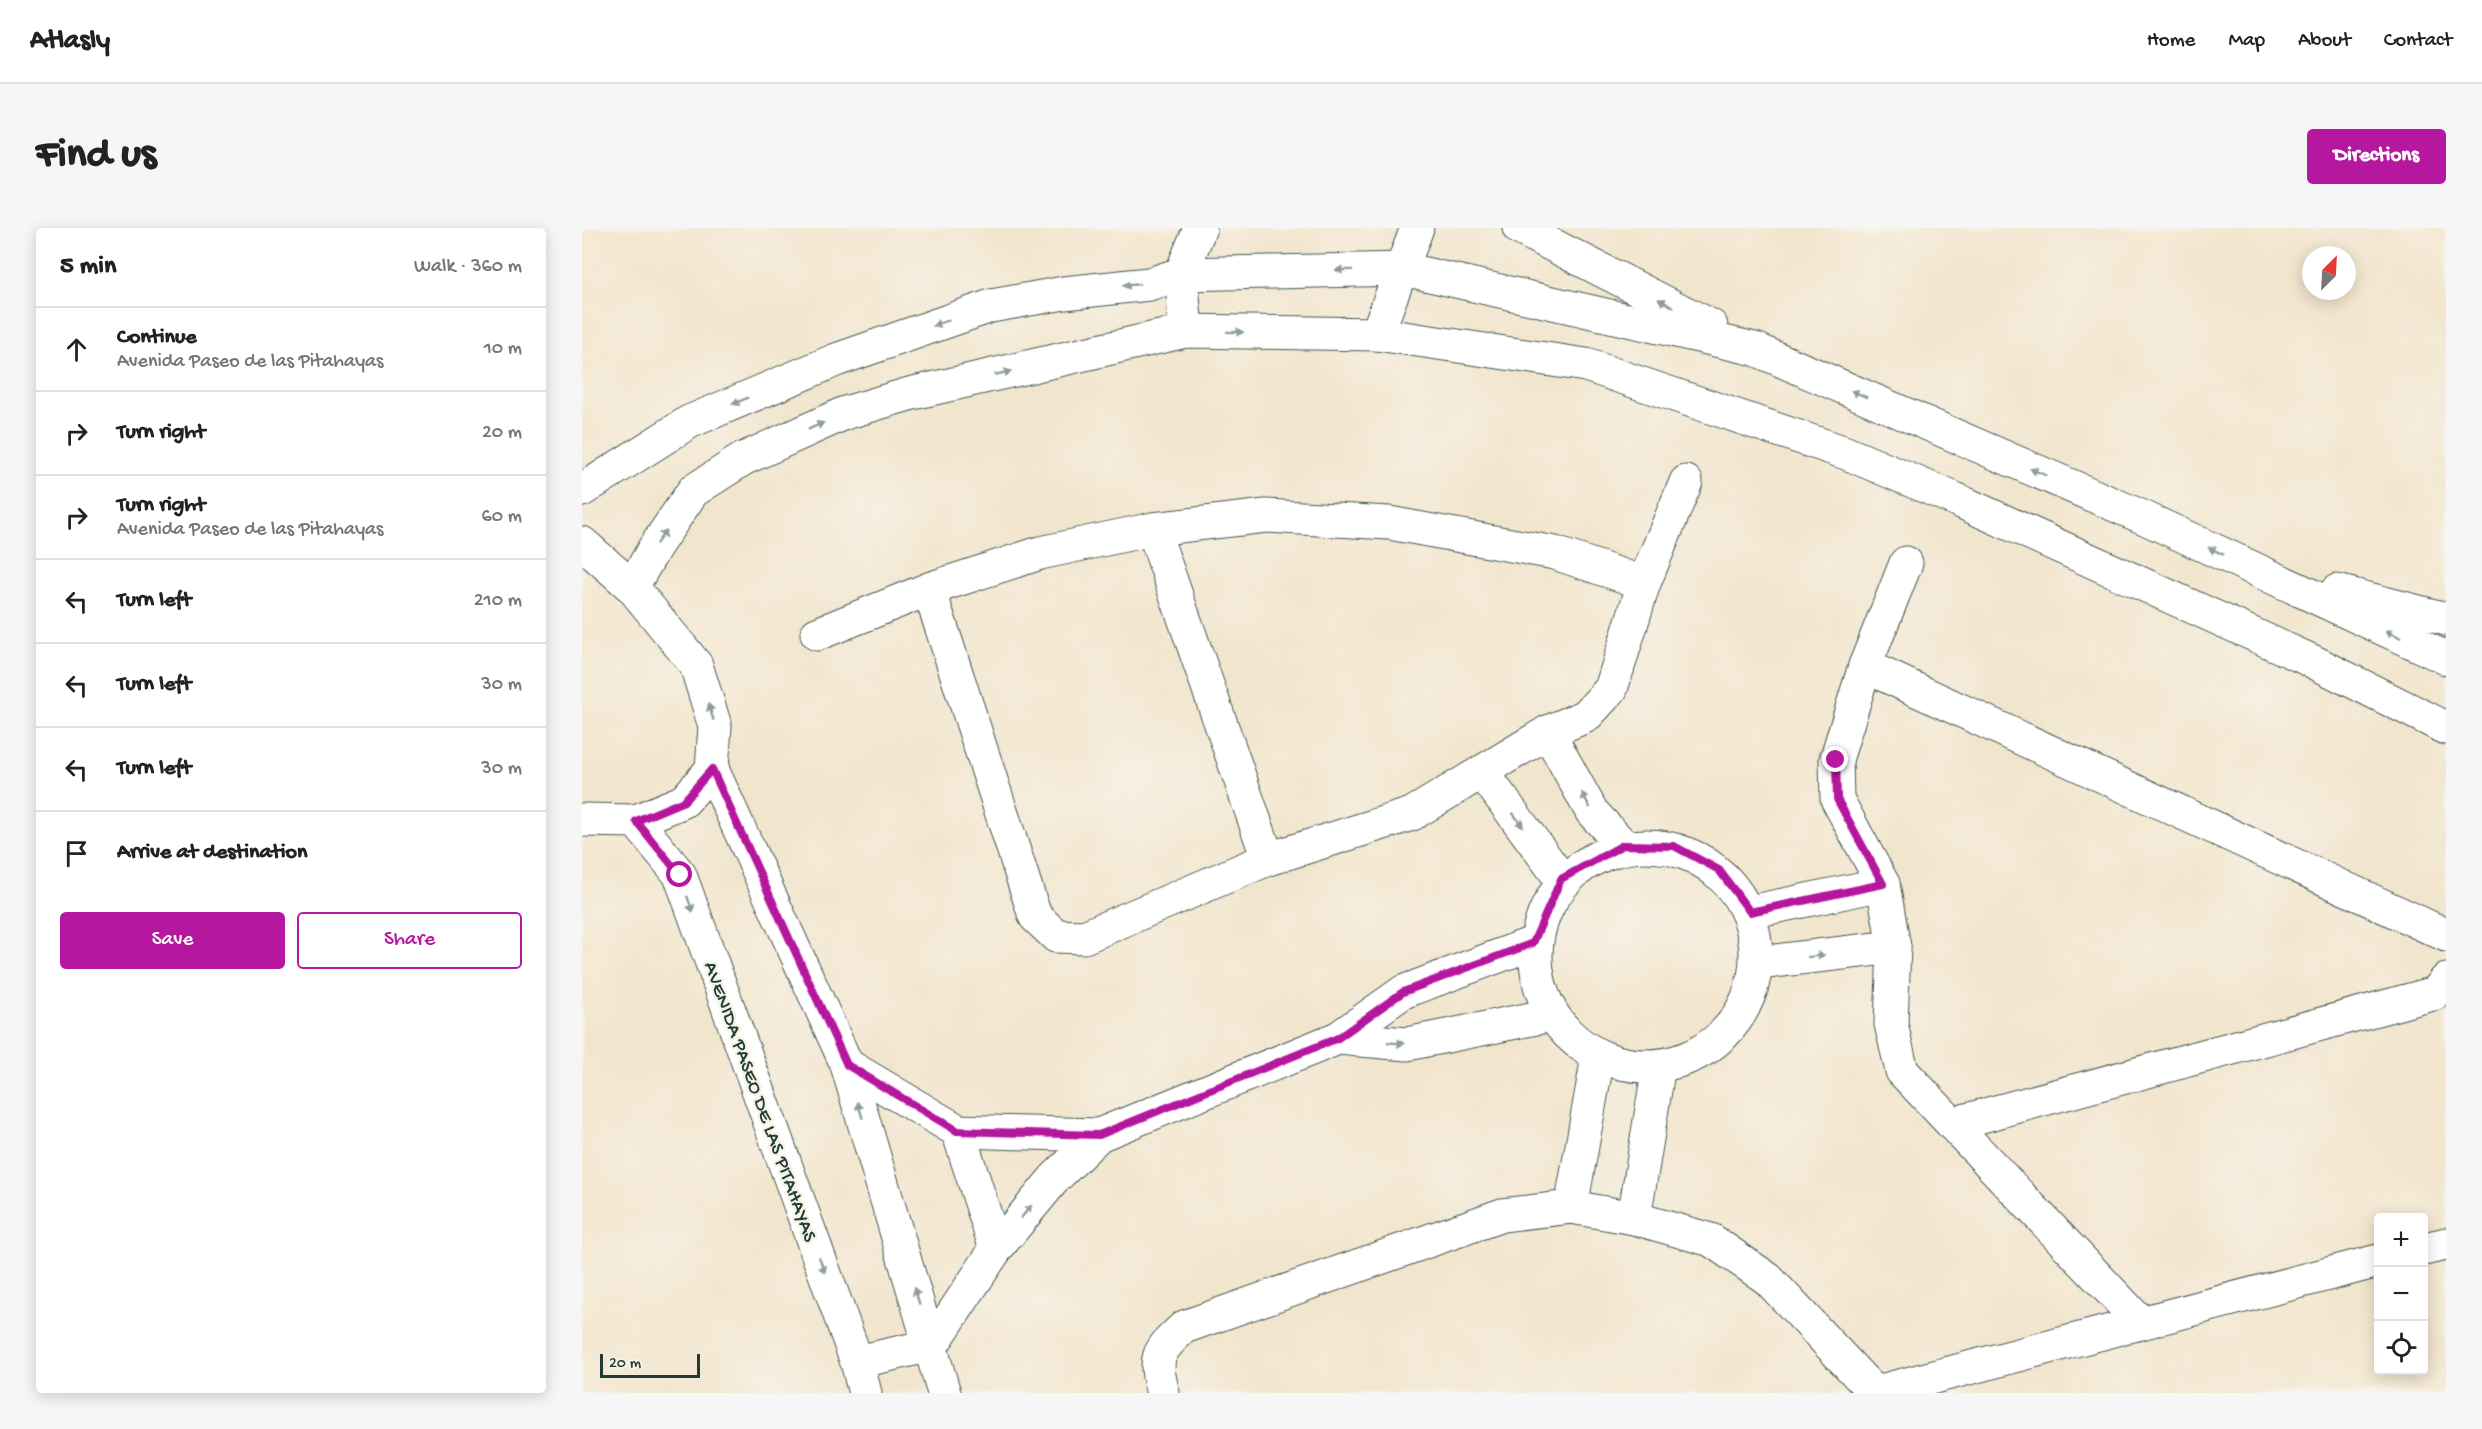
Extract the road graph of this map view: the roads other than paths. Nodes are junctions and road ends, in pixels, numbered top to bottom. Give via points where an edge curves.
1 (1200, 228) edge
2 (1416, 228) edge
3 (1519, 228) edge
4 (1403, 269) junction
5 (1181, 274) junction
6 (1186, 331) junction
7 (1377, 334) junction
8 (1755, 348) junction
9 (1686, 482) dead end
10 (582, 490) edge
11 (1152, 529) junction
12 (582, 543) edge
13 (1906, 563) dead end
14 (2259, 571) junction
15 (1644, 583) junction
16 (632, 587) junction
17 (929, 590) junction
18 (2446, 619) edge
19 (817, 634) dead end
20 (2446, 658) edge
21 (1865, 666) junction
22 (2446, 728) edge
23 (1548, 732) junction
24 (712, 769) junction
25 (1483, 773) junction
26 (582, 820) edge
27 (636, 821) junction
28 (1623, 845) junction
29 (1268, 859) junction
30 (1561, 879) junction
31 (1883, 884) junction
32 (1750, 912) junction
33 (2446, 935) edge
34 (1533, 943) junction
35 (1894, 947) junction
36 (1758, 963) junction
37 (2446, 980) edge
38 (1551, 1015) junction
39 (1338, 1038) junction
40 (1598, 1057) junction
41 (847, 1065) junction
42 (1659, 1066) junction
43 (1952, 1124) junction
44 (957, 1131) junction
45 (1099, 1135) junction
46 (1571, 1207) junction
47 (1634, 1218) junction
48 (2446, 1244) edge
49 (2428, 1248) edge
50 (996, 1249) junction
51 (2374, 1262) edge
52 (2140, 1323) junction
53 (932, 1345) junction
54 (861, 1378) edge
55 (944, 1393) edge
56 (1163, 1393) edge
57 (1874, 1393) edge

1 - 5 street
2 - 4 street
8 -> 3 street
4 -> 5 street
4 - 7 street
4 - 8 street
5 - 6 street
5 -> 10 street via 1149,284 991,306 857,353 689,422
6 -> 7 street
16 -> 6 street via 693,490 743,459 845,413 909,394
7 - 22 street via 1586,365 1846,453 1955,498 2314,662
14 -> 8 street
9 - 15 street
11 - 15 street via 1266,516 1389,523 1555,552
11 - 17 street via 1040,553
11 - 29 street
12 - 16 street
13 - 21 street
14 - 18 street
20 -> 14 street
15 - 23 street via 1611,689 1586,716
24 -> 16 street via 715,726 696,665
17 - 19 street
17 - 29 street via 1035,916 1056,936 1084,937
21 - 31 street via 1836,760 1837,799
21 - 33 street
23 - 25 street
28 -> 23 street via 1592,812
24 - 27 street via 684,801
24 - 41 street
25 - 29 street via 1412,814
25 -> 30 street
26 - 27 street
27 -> 54 street, AVENIDA PASEO DE LAS PITAHAYAS via 680,875
28 - 30 street
28 - 32 street via 1674,846 1719,870
30 - 34 street
31 - 32 street
31 - 35 street
32 - 36 street
34 - 38 street via 1537,978
34 - 39 street via 1403,992
36 -> 35 street
35 - 43 street via 1891,1024 1902,1071
36 - 42 street via 1743,1012 1708,1049
37 - 43 street via 2436,993
39 -> 38 street via 1407,1044
38 - 40 street via 1572,1039
39 - 45 street
40 - 42 street via 1628,1066
40 - 46 street
41 - 44 street
53 -> 41 street
42 - 47 street
43 - 52 street
44 - 45 street
44 - 50 street
50 -> 45 street via 1054,1179
46 - 47 street
46 - 56 street via 1502,1215 1184,1327 1162,1347 1156,1369
47 - 57 street via 1711,1240 1768,1279
48 - 49 street
50 - 53 street
51 - 52 street
52 - 57 street
53 - 54 street
53 - 55 street

